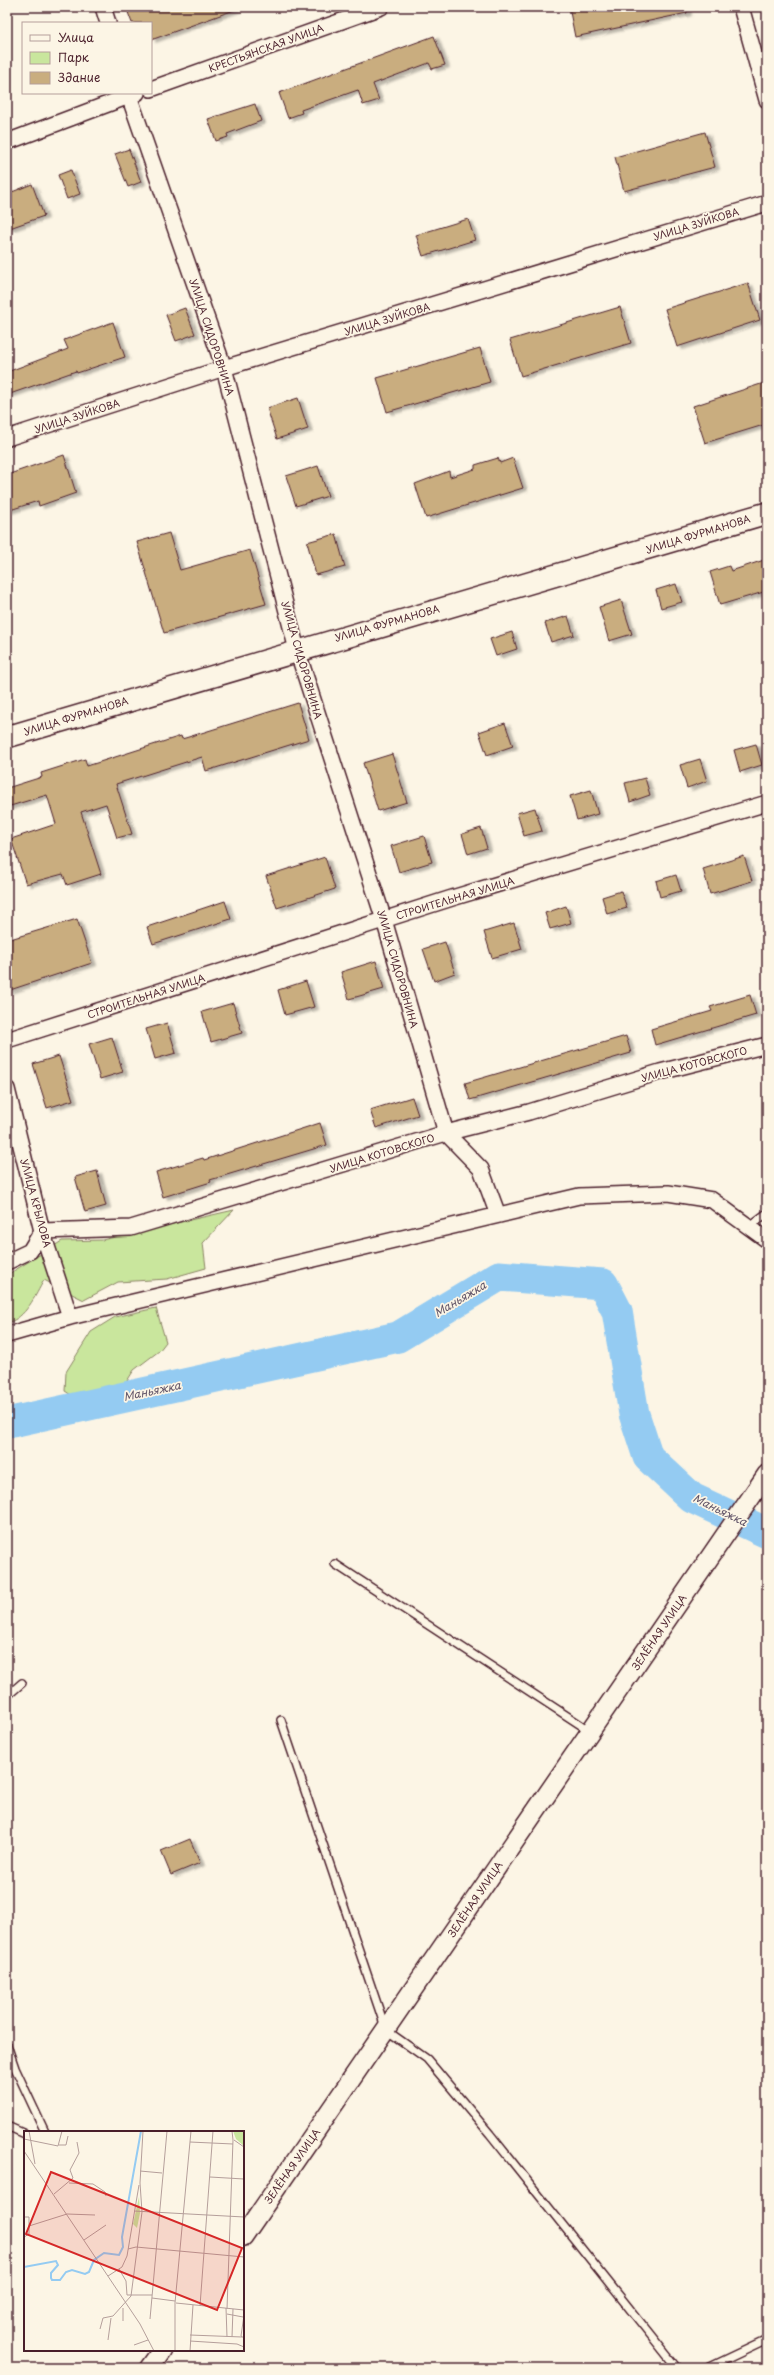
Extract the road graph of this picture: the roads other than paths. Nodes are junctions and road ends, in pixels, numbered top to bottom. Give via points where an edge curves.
1 (104, 7) edge
2 (381, 7) edge
3 (741, 7) edge
4 (108, 22) edge
5 (152, 88) edge
6 (132, 94) edge
7 (767, 100) edge
8 (7, 142) edge
9 (767, 203) edge
10 (224, 368) junction
11 (7, 438) edge
12 (767, 513) edge
13 (297, 650) junction
14 (7, 737) edge
15 (767, 803) edge
16 (384, 920) junction
17 (7, 1040) edge
18 (767, 1045) edge
19 (7, 1089) edge
20 (446, 1133) junction
21 (767, 1213) edge
22 (498, 1215) junction
23 (750, 1226) junction
24 (42, 1231) junction
25 (767, 1240) edge
26 (7, 1262) edge
27 (70, 1317) junction
28 (7, 1335) edge
29 (767, 1474) edge
30 (335, 1564) dead end
31 (22, 1683) dead end
32 (7, 1696) edge
33 (281, 1720) dead end
34 (590, 1731) junction
35 (386, 2030) junction
36 (7, 2045) edge
37 (7, 2126) edge
38 (45, 2131) edge
39 (24, 2134) edge
40 (244, 2235) edge
41 (767, 2340) edge
42 (161, 2351) edge
43 (149, 2368) edge
44 (677, 2368) edge
45 (708, 2368) edge

1 - 4 street
2 - 5 street, КРЕСТЬЯНСКАЯ УЛИЦА
3 - 7 street
6 - 8 street
6 - 10 street, УЛИЦА СИДОРОВНИНА
9 - 10 street, УЛИЦА ЗУЙКОВА
10 - 11 street, УЛИЦА ЗУЙКОВА
10 - 13 street, УЛИЦА СИДОРОВНИНА
12 - 13 main road, УЛИЦА ФУРМАНОВА
13 - 14 main road, УЛИЦА ФУРМАНОВА
13 - 16 street, УЛИЦА СИДОРОВНИНА
15 - 16 street, СТРОИТЕЛЬНАЯ УЛИЦА
16 - 17 street, СТРОИТЕЛЬНАЯ УЛИЦА
16 - 20 street, УЛИЦА СИДОРОВНИНА
18 - 20 street, УЛИЦА КОТОВСКОГО via 660,1072 529,1112
19 - 24 street, УЛИЦА КРЫЛОВА
20 - 22 street, УЛИЦА СИДОРОВНИНА via 481,1169
20 - 24 street, УЛИЦА КОТОВСКОГО via 131,1228
21 - 23 lane
22 - 23 street via 579,1196 668,1193 712,1200
22 - 27 street
23 - 25 street
24 - 26 street via 30,1251
24 - 27 street, УЛИЦА КРЫЛОВА
27 - 28 street
29 - 34 street, ЗЕЛЁНАЯ УЛИЦА
30 - 34 lane
31 - 32 lane
33 - 35 lane
34 - 35 street, ЗЕЛЁНАЯ УЛИЦА
35 - 40 street, ЗЕЛЁНАЯ УЛИЦА
35 - 44 lane via 427,2059
36 - 38 lane
37 - 39 lane
41 - 45 lane
42 - 43 street

